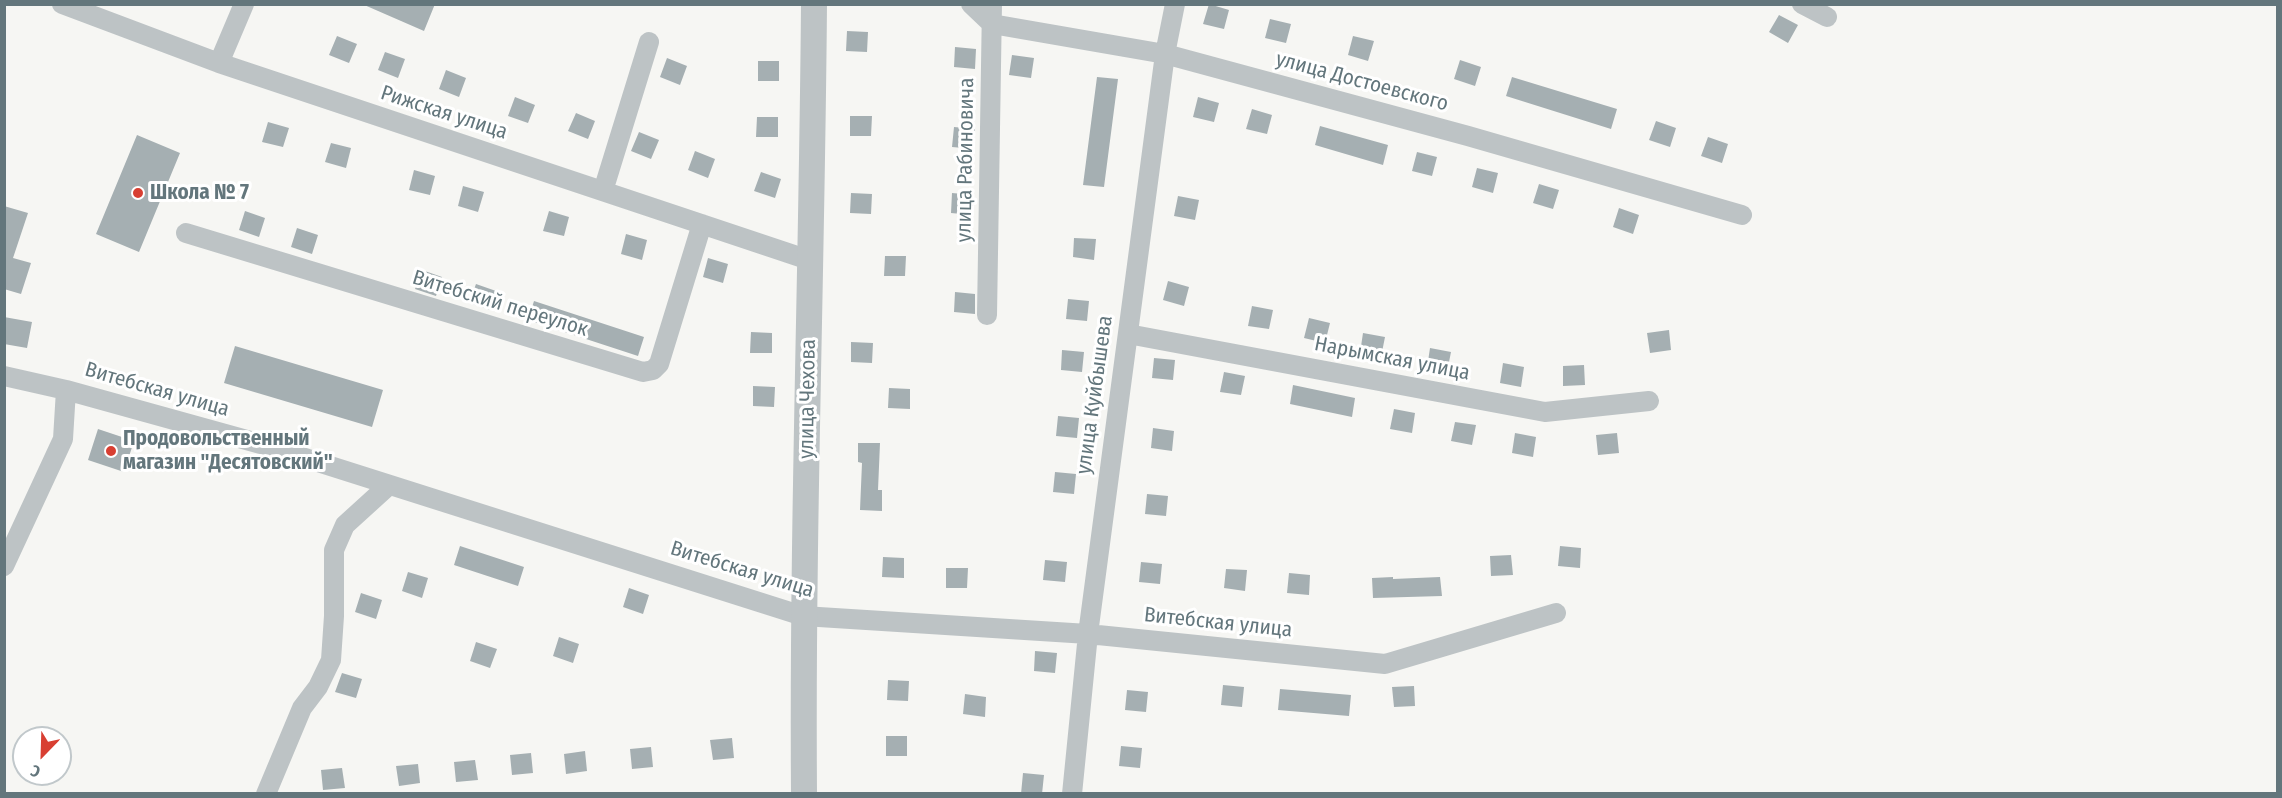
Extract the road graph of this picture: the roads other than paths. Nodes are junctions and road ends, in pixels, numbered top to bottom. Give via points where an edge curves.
1 (62, 4) edge
2 (244, 4) edge
3 (814, 4) edge
4 (971, 4) edge
5 (1175, 4) edge
6 (1802, 4) edge
7 (992, 14) edge
8 (1827, 17) dead end
9 (649, 42) dead end
10 (1166, 54) junction
11 (219, 63) junction
12 (603, 192) junction
13 (1742, 215) dead end
14 (702, 224) junction
15 (186, 233) dead end
16 (812, 261) junction
17 (987, 315) dead end
18 (1128, 334) junction
19 (4, 376) edge
20 (66, 390) junction
21 (1649, 401) dead end
22 (389, 484) junction
23 (4, 566) edge
24 (1556, 613) dead end
25 (803, 616) junction
26 (1088, 634) junction
27 (266, 794) edge
28 (804, 794) edge
29 (1072, 794) edge

1 - 11 street, Рижская улица
2 - 11 street
3 - 16 street, улица Чехова
4 - 7 street
5 - 10 street, улица Куйбышева
6 - 8 street
7 - 10 street, улица Достоевского
7 - 17 street, улица Рабиновича
9 - 12 street
10 - 13 street, улица Достоевского
10 - 18 street, улица Куйбышева
11 - 12 street, Рижская улица
12 - 14 street, Рижская улица
14 - 15 street, Витебский переулок via 659,363 644,372
14 - 16 street, Рижская улица
16 - 25 street, улица Чехова
18 - 21 street, Нарымская улица via 1545,412
18 - 26 street, улица Куйбышева
19 - 20 street, Витебская улица
20 - 22 street, Витебская улица
20 - 23 street via 63,439
22 - 25 street, Витебская улица
22 - 27 street via 345,525 334,550 331,660 302,708
24 - 26 street, Витебская улица via 1384,664
25 - 26 street, Витебская улица
25 - 28 street, улица Чехова
26 - 29 street, улица Куйбышева

